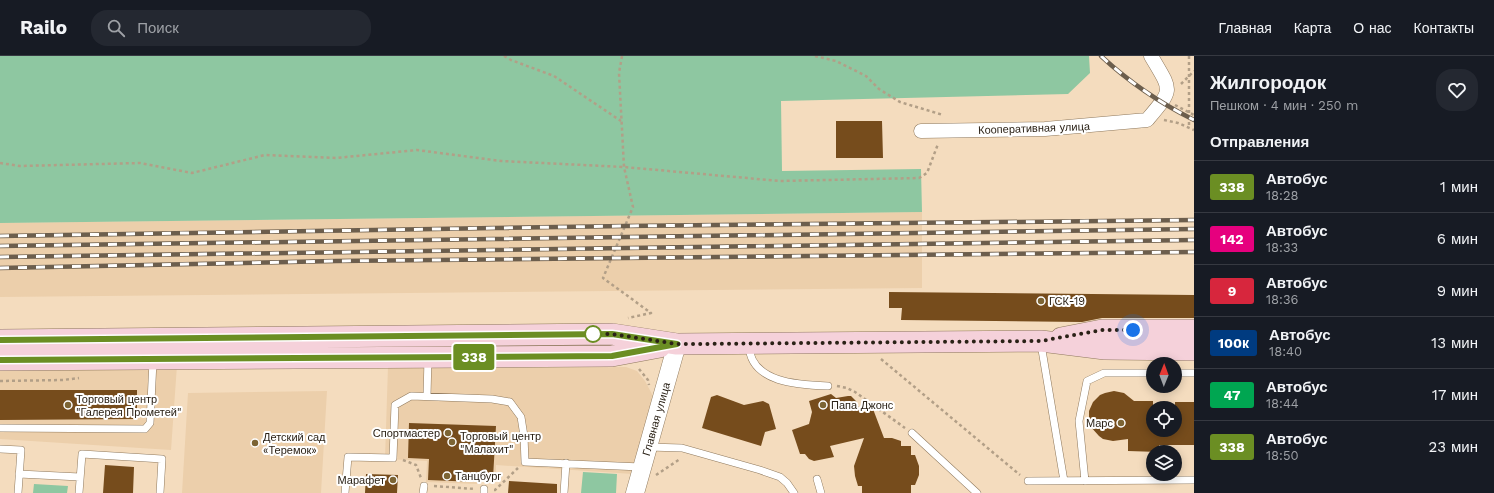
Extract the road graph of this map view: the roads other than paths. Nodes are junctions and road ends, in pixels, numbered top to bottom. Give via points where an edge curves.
1 (1151, 56) edge
2 (921, 131) dead end
3 (1194, 330) edge
4 (0, 340) edge
5 (1041, 341) junction
6 (677, 344) junction
7 (749, 344) junction
8 (1194, 350) edge
9 (428, 357) junction
10 (154, 359) junction
11 (0, 360) edge
12 (1146, 373) edge
13 (1182, 373) edge
14 (1194, 373) edge
15 (828, 386) road end
16 (427, 396) junction
17 (0, 428) edge
18 (912, 433) road end
19 (648, 447) junction
20 (0, 449) edge
21 (566, 463) junction
22 (648, 472) junction
23 (20, 474) junction
24 (80, 478) junction
25 (817, 479) dead end
26 (1194, 480) edge
27 (1028, 481) road end
28 (1064, 481) junction
29 (1085, 481) junction
30 (18, 493) edge
31 (79, 493) edge
32 (160, 493) edge
33 (345, 493) edge
34 (564, 493) edge
35 (635, 493) edge
36 (794, 493) edge
37 (822, 493) edge
38 (977, 493) edge

1 - 2 street, Кооперативная улица via 1168,86 1164,99 1147,120 1045,129
3 - 5 main road via 1102,330
4 - 6 main road via 612,334
5 - 7 main road
5 - 8 main road via 1105,350
5 - 28 lane
6 - 7 main road
6 - 9 main road via 612,356
6 - 19 street, Главная улица
7 - 15 lane via 753,362 763,372 791,384
9 - 10 main road
9 - 16 lane
10 - 11 main road
10 - 17 lane via 150,423 145,428
12 - 29 lane via 1104,373 1087,381 1080,422
13 - 14 lane
16 - 21 lane via 510,402 521,417 525,462
16 - 33 lane via 411,396 396,405 393,458 348,457
18 - 38 lane
19 - 22 street, Главная улица
19 - 36 lane via 697,451 772,473 787,483
20 - 23 lane via 21,450
21 - 22 lane
21 - 34 lane
22 - 35 street, Главная улица
23 - 24 lane
23 - 30 lane
24 - 31 lane
24 - 32 lane via 82,454 162,459
25 - 37 lane
26 - 29 lane
27 - 28 lane
28 - 29 lane

